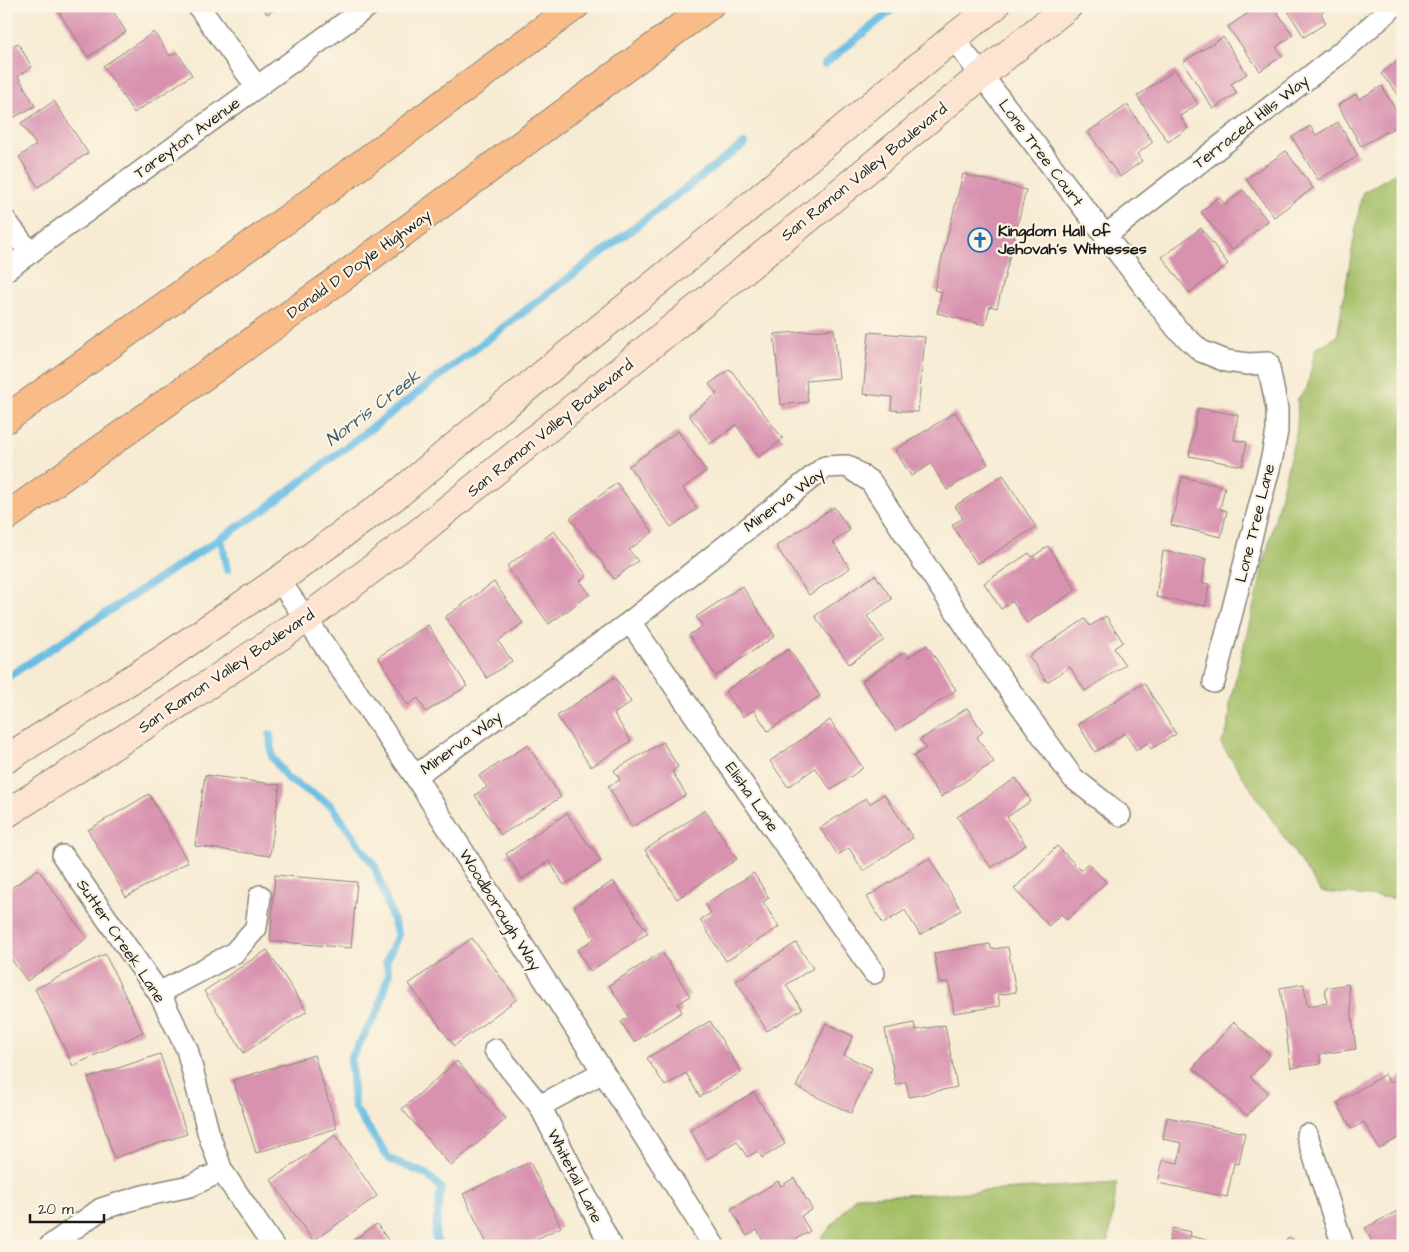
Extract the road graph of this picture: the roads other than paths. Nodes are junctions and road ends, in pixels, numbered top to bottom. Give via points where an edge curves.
1 (198, 6) edge
2 (368, 6) edge
3 (575, 6) edge
4 (709, 6) edge
5 (995, 6) edge
6 (1068, 6) edge
7 (1394, 6) edge
8 (953, 38) junction
9 (982, 75) junction
10 (258, 87) junction
11 (6, 220) edge
12 (1105, 236) junction
13 (30, 253) junction
14 (6, 270) edge
15 (1268, 363) joint
16 (6, 419) edge
17 (6, 517) edge
18 (279, 580) junction
19 (306, 619) junction
20 (630, 622) junction
21 (1214, 682) dead end
22 (6, 759) edge
23 (415, 776) junction
24 (6, 814) edge
25 (1120, 815) dead end
26 (63, 856) dead end
27 (260, 896) dead end
28 (874, 973) dead end
29 (159, 993) junction
30 (495, 1050) dead end
31 (603, 1072) junction
32 (540, 1106) junction
33 (1307, 1135) dead end
34 (222, 1171) junction
35 (50, 1246) edge
36 (273, 1246) edge
37 (611, 1246) edge
38 (714, 1246) edge
39 (1343, 1246) edge

1 - 10 street
2 - 10 street, Tareyton Avenue
3 - 16 highway via 297,212
4 - 17 highway, Donald D Doyle Highway via 344,276
5 - 8 main road
6 - 9 main road, San Ramon Valley Boulevard
7 - 12 street, Terraced Hills Way
8 - 9 street, Lone Tree Court
8 - 18 main road via 398,494
9 - 12 street, Lone Tree Court
9 - 19 main road, San Ramon Valley Boulevard via 504,465
10 - 13 street, Tareyton Avenue
11 - 13 street
12 - 15 street, Lone Tree Court via 1177,328 1202,351 1226,361
13 - 14 street, Tareyton Avenue
15 - 21 street, Lone Tree Lane via 1277,408 1277,431
18 - 19 street, Woodborough Way
18 - 22 main road via 165,658
19 - 23 street, Woodborough Way
19 - 24 main road, San Ramon Valley Boulevard
20 - 23 street, Minerva Way
20 - 25 street, Minerva Way via 824,466 847,466 870,482 988,660 1072,778
20 - 28 street, Elisha Lane
23 - 31 street, Woodborough Way
26 - 29 street, Sutter Creek Lane
27 - 29 street via 256,928 234,952
29 - 34 street, Sutter Creek Lane via 188,1048 209,1135
30 - 32 street, Whitetail Lane
31 - 32 street
31 - 38 street, Woodborough Way
32 - 37 street, Whitetail Lane
33 - 39 street
34 - 35 street via 190,1186 101,1209
34 - 36 street, Sutter Creek Lane

